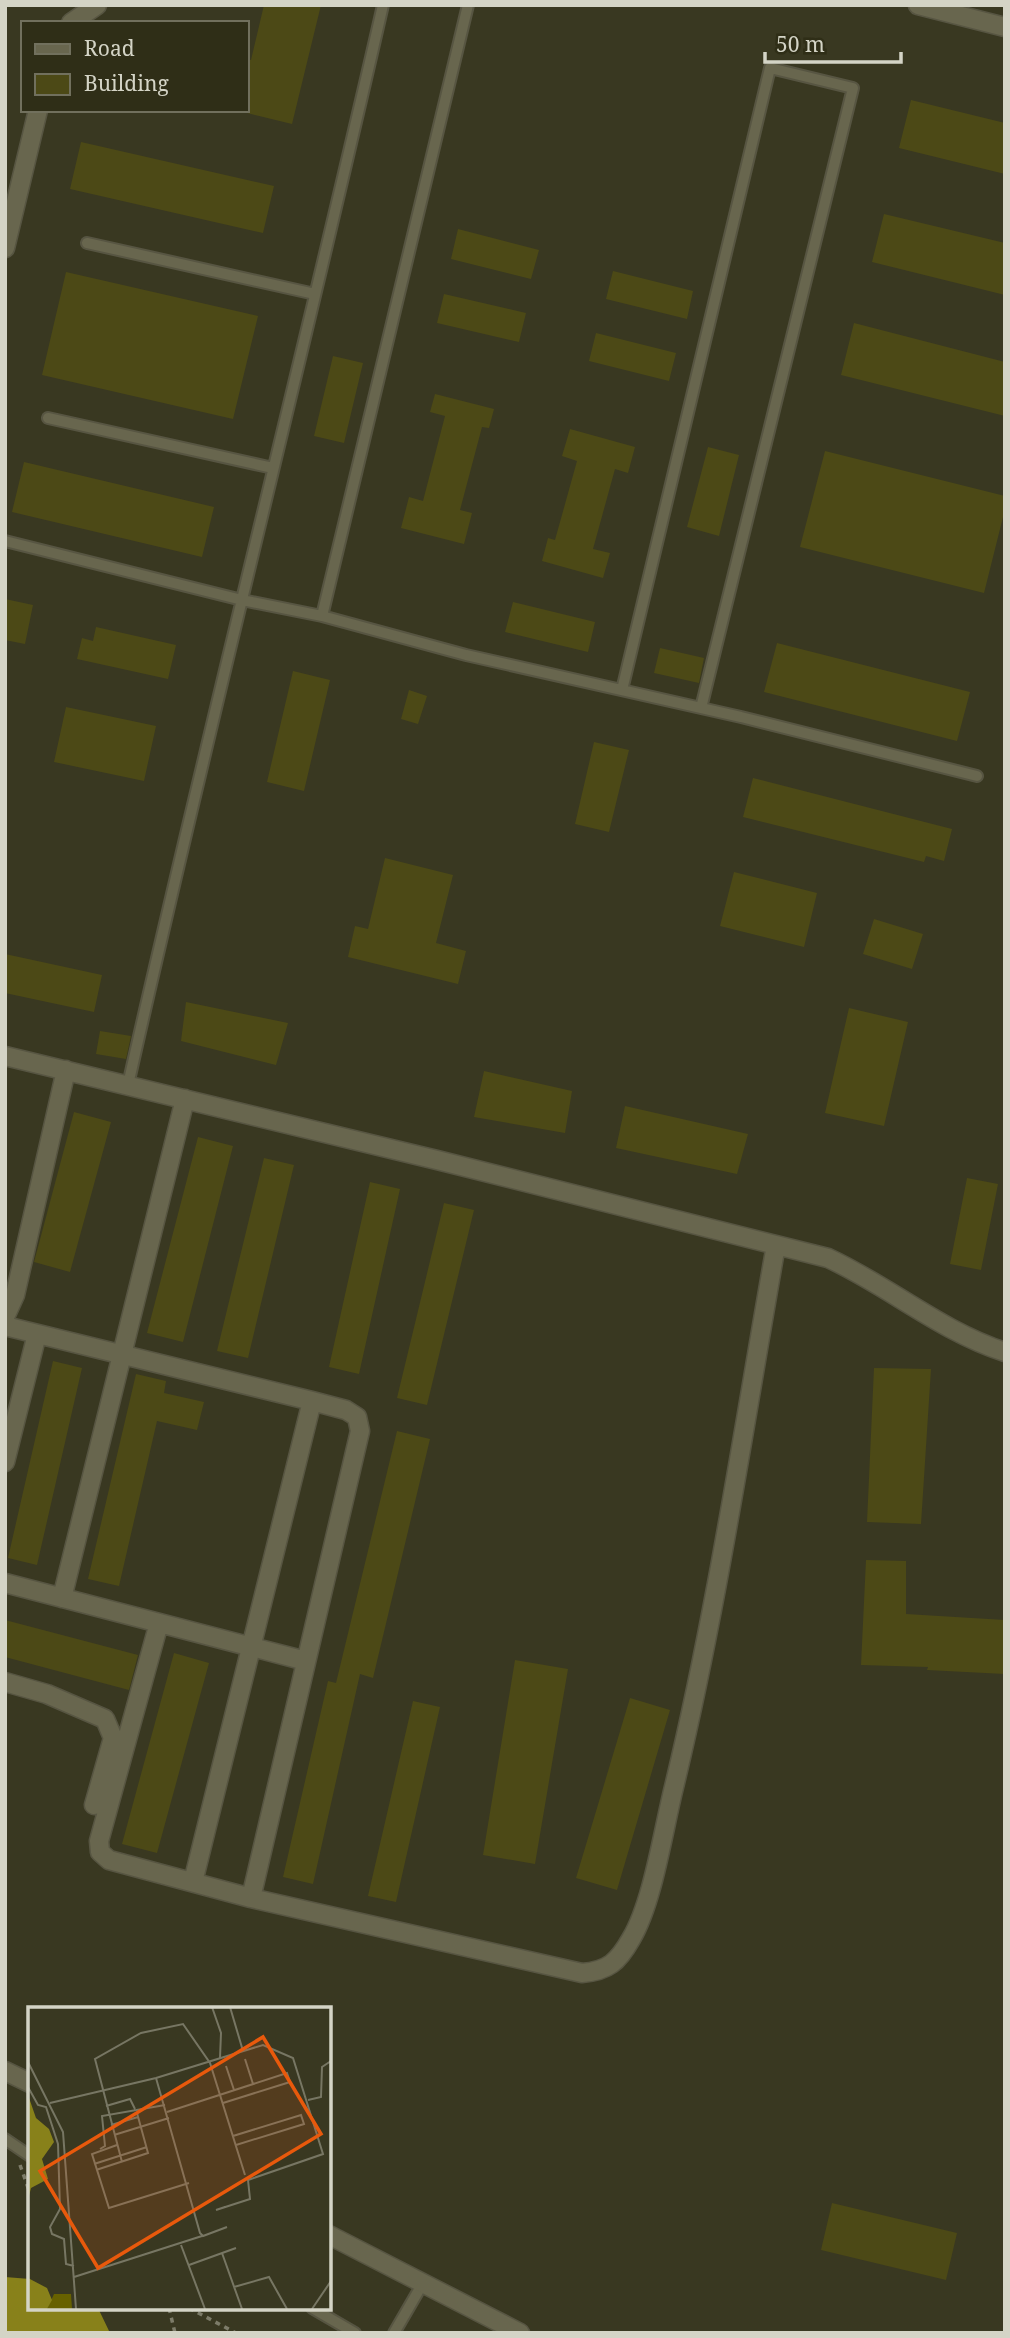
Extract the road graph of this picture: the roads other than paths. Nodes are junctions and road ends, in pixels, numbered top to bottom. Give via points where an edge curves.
1 (97, 5) edge
2 (383, 5) edge
3 (468, 5) edge
4 (918, 5) edge
5 (74, 21) edge
6 (1005, 27) edge
7 (37, 112) edge
8 (9, 219) edge
9 (87, 243) dead end
10 (5, 248) edge
11 (315, 294) junction
12 (48, 418) dead end
13 (273, 468) junction
14 (5, 541) edge
15 (242, 600) junction
16 (323, 617) junction
17 (622, 690) junction
18 (701, 708) junction
19 (977, 776) dead end
20 (5, 1056) edge
21 (66, 1070) junction
22 (128, 1085) junction
23 (185, 1099) junction
24 (776, 1245) junction
25 (5, 1317) edge
26 (5, 1326) edge
27 (37, 1334) junction
28 (1005, 1352) edge
29 (122, 1355) junction
30 (312, 1401) junction
31 (5, 1462) edge
32 (5, 1583) edge
33 (62, 1598) junction
34 (159, 1623) junction
35 (252, 1647) junction
36 (306, 1661) junction
37 (5, 1682) edge
38 (94, 1805) dead end
39 (192, 1882) junction
40 (251, 1898) junction
41 (5, 2070) edge
42 (28, 2082) edge
43 (5, 2139) edge
44 (28, 2155) edge
45 (331, 2236) edge
46 (423, 2283) junction
47 (315, 2310) edge
48 (355, 2333) edge
49 (394, 2333) edge
50 (520, 2333) edge

1 - 5 street
2 - 11 lane
3 - 16 lane
4 - 6 street
7 - 8 street
8 - 10 street
9 - 11 lane
11 - 13 lane
12 - 13 lane
13 - 15 lane
14 - 15 lane
15 - 16 lane
15 - 22 lane
16 - 17 lane
17 - 18 lane
17 - 18 lane via 770,68 853,88
18 - 19 lane
20 - 21 street
21 - 22 street
21 - 25 street via 15,1295
22 - 23 street
23 - 24 street
23 - 29 street
24 - 28 street via 828,1258 862,1273 930,1318
24 - 40 street via 691,1714 646,1905 619,1958 601,1971 582,1973
26 - 27 street
27 - 29 street
27 - 31 street
29 - 30 street
29 - 33 street
30 - 35 street
30 - 36 street via 358,1417 360,1431
32 - 33 street
33 - 34 street
34 - 35 street
34 - 39 street via 99,1841 100,1852 109,1860
35 - 36 street
35 - 39 street
36 - 40 street
37 - 38 street via 105,1718 113,1738
39 - 40 street
41 - 42 street
43 - 44 lane
45 - 46 street
46 - 49 lane
46 - 50 street
47 - 48 lane

